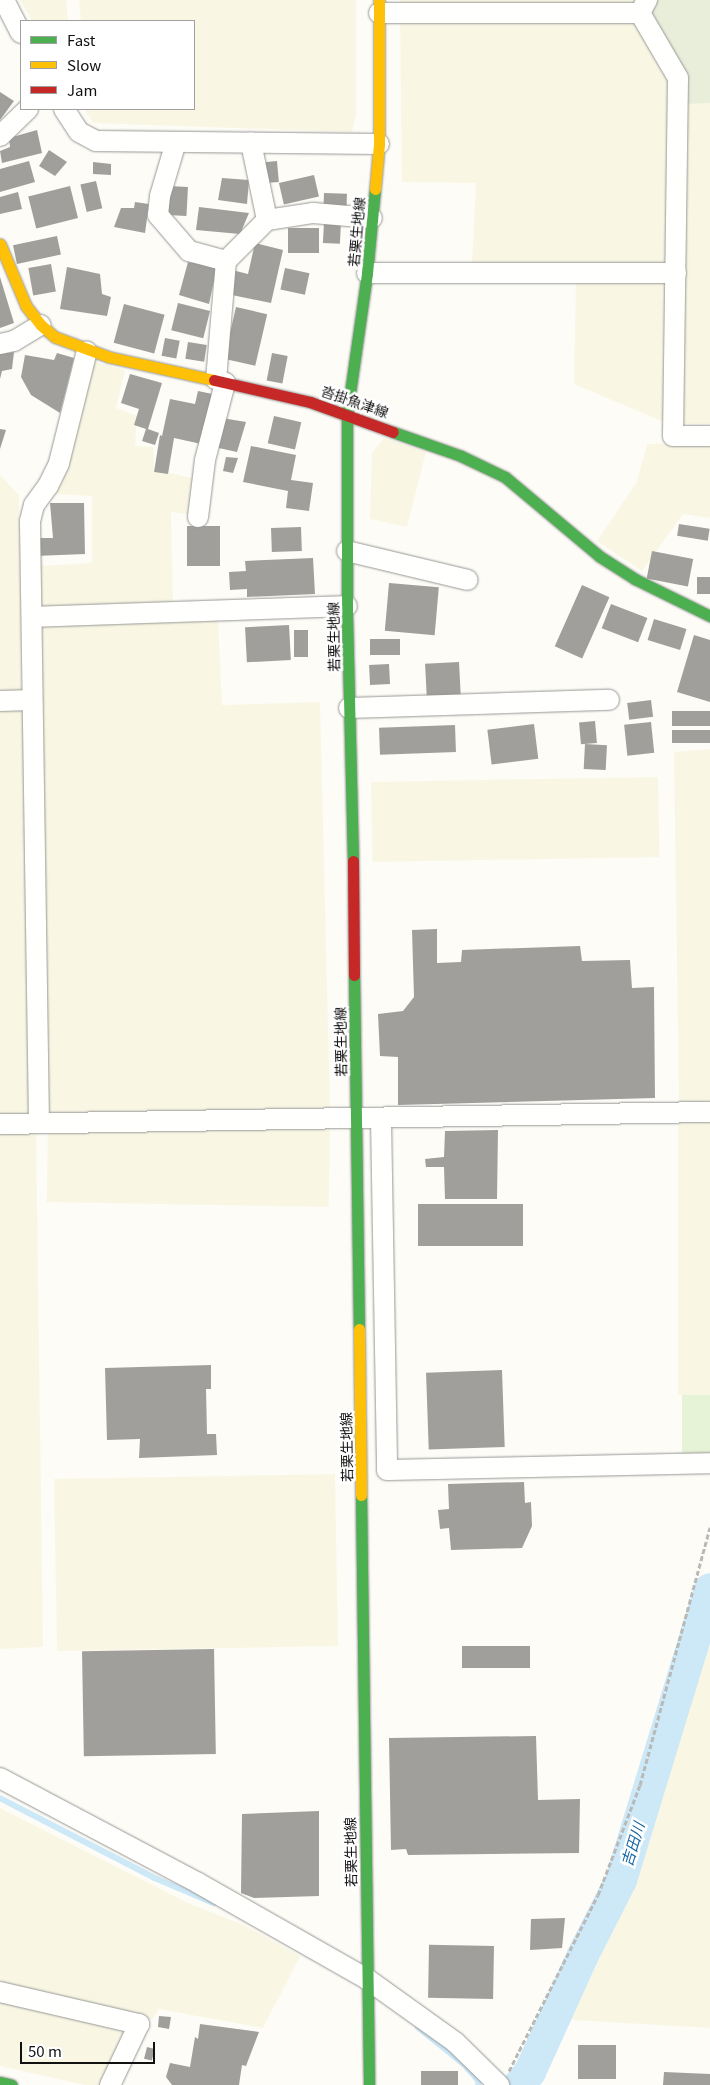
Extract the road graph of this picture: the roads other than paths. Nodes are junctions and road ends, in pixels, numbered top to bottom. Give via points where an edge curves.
1 (4, 0) edge
2 (379, 7) edge
3 (643, 7) edge
4 (20, 31) edge
5 (27, 110) edge
6 (65, 110) edge
7 (0, 136) edge
8 (176, 142) junction
9 (251, 143) junction
10 (379, 144) junction
11 (372, 218) junction
12 (267, 220) junction
13 (0, 244) edge
14 (226, 261) junction
15 (367, 273) junction
16 (676, 273) junction
17 (41, 325) junction
18 (0, 344) edge
19 (88, 351) junction
20 (220, 382) junction
21 (346, 414) junction
22 (710, 436) edge
23 (198, 517) dead end
24 (347, 551) junction
25 (468, 580) dead end
26 (347, 606) junction
27 (710, 616) edge
28 (32, 617) junction
29 (32, 700) junction
30 (609, 700) dead end
31 (0, 701) edge
32 (349, 708) junction
33 (710, 1112) edge
34 (356, 1119) junction
35 (381, 1119) junction
36 (39, 1123) junction
37 (0, 1124) edge
38 (710, 1463) edge
39 (0, 1778) edge
40 (367, 1978) junction
41 (0, 1992) edge
42 (503, 2081) edge
43 (0, 2082) edge
44 (12, 2085) edge
45 (110, 2085) edge
46 (369, 2085) edge

1 - 4 street
2 - 3 street
2 - 10 main road, 若栗生地線
3 - 16 street via 678,78
5 - 7 street
6 - 8 street via 79,132 96,141
8 - 9 street
8 - 14 street via 158,214 189,251
9 - 10 street
9 - 12 street
10 - 11 main road, 若栗生地線
11 - 12 street via 312,213
11 - 15 main road, 若栗生地線
12 - 14 street
13 - 17 main road, 沓掛魚津線 via 26,306
14 - 20 street
15 - 16 street
15 - 21 main road, 若栗生地線
16 - 22 street via 673,436
17 - 18 street via 14,341
17 - 19 main road, 沓掛魚津線 via 55,337
19 - 20 main road, 沓掛魚津線
19 - 28 street via 59,463 34,505 30,521
20 - 21 main road, 沓掛魚津線 via 310,402
20 - 23 street
21 - 24 main road, 若栗生地線
21 - 27 main road, 沓掛魚津線 via 418,439 505,476 599,556 635,579
24 - 25 street
24 - 26 main road, 若栗生地線
26 - 28 street
26 - 32 main road, 若栗生地線
28 - 29 street
29 - 31 street
29 - 36 street
30 - 32 street
32 - 34 main road, 若栗生地線
33 - 35 street
34 - 35 street
34 - 36 street
34 - 40 main road, 若栗生地線
35 - 38 street via 387,1470
36 - 37 street
39 - 40 street via 198,1883
40 - 42 street
40 - 46 main road, 若栗生地線
41 - 45 street via 139,2024
43 - 44 main road

